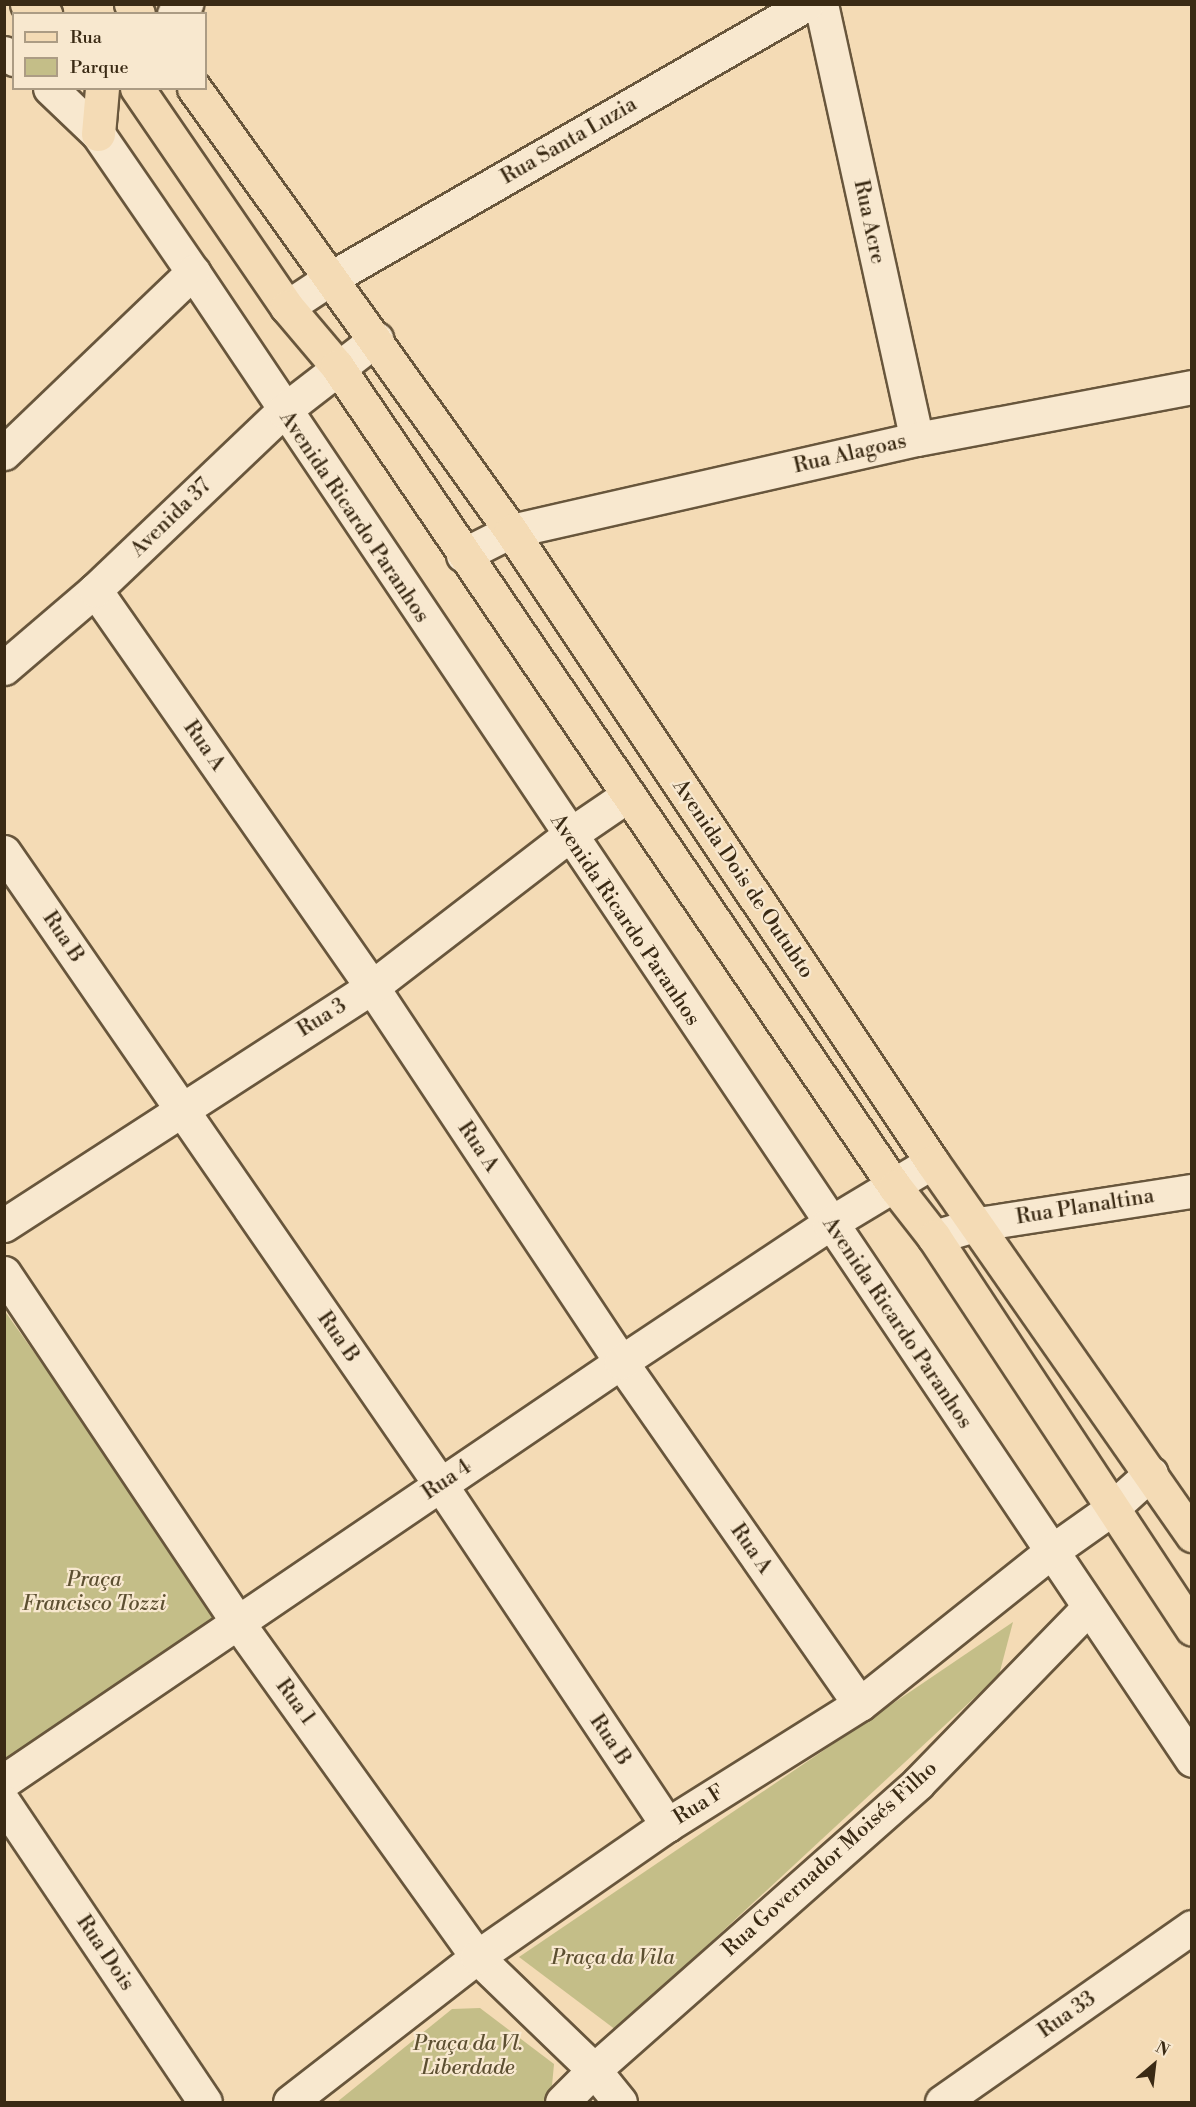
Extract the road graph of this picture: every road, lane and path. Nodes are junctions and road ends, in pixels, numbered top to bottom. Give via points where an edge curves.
1 (27, 4) edge
2 (807, 4) edge
3 (821, 4) edge
4 (41, 12) edge
5 (52, 90) edge
6 (102, 90) edge
7 (138, 90) edge
8 (195, 90) edge
9 (98, 134) junction
10 (193, 272) junction
11 (331, 278) junction
12 (287, 307) junction
13 (376, 339) junction
14 (337, 366) junction
15 (1191, 387) edge
16 (283, 411) junction
17 (917, 439) junction
18 (4, 453) edge
19 (511, 531) junction
20 (463, 555) junction
21 (95, 590) junction
22 (4, 668) edge
23 (628, 795) junction
24 (568, 836) junction
25 (4, 852) edge
26 (372, 987) junction
27 (180, 1108) junction
28 (932, 1162) junction
29 (895, 1187) junction
30 (1191, 1191) edge
31 (829, 1224) junction
32 (978, 1224) junction
33 (4, 1225) edge
34 (934, 1237) junction
35 (4, 1274) edge
36 (621, 1362) junction
37 (1152, 1473) junction
38 (440, 1484) junction
39 (1110, 1510) junction
40 (1191, 1535) edge
41 (1052, 1551) junction
42 (1089, 1607) junction
43 (238, 1623) junction
44 (1191, 1629) edge
45 (860, 1704) junction
46 (1191, 1760) edge
47 (4, 1781) edge
48 (4, 1803) edge
49 (667, 1825) junction
50 (1191, 1927) edge
51 (477, 1957) junction
52 (594, 2070) junction
53 (205, 2103) edge
54 (290, 2103) edge
55 (562, 2103) edge
56 (620, 2103) edge
57 (942, 2103) edge

1 - 4 main road
2 - 11 street, Rua Santa Luzia
3 - 17 street, Rua Acre
5 - 9 street, Avenida Ricardo Paranhos
6 - 9 main road
7 - 12 main road
8 - 11 main road, Avenida Dois de Outubto
9 - 10 street, Avenida Ricardo Paranhos
10 - 16 street, Avenida Ricardo Paranhos
10 - 18 street
11 - 12 street, Rua Santa Luzia
11 - 13 main road, Avenida Dois de Outubto
12 - 14 main road
13 - 14 street, Avenida 37
13 - 19 main road, Avenida Dois de Outubto
14 - 16 street, Avenida 37
14 - 20 main road
15 - 17 street, Rua Alagoas
16 - 21 street, Avenida 37
16 - 24 street, Avenida Ricardo Paranhos
17 - 19 street, Rua Alagoas
19 - 20 street, Rua Alagoas
19 - 28 main road, Avenida Dois de Outubto
20 - 23 main road
21 - 22 street, Avenida 37
21 - 26 street, Rua A
23 - 24 street, Rua 3
23 - 29 main road
24 - 26 street, Rua 3
24 - 31 street, Avenida Ricardo Paranhos
25 - 27 street, Rua B
26 - 27 street, Rua 3
26 - 36 street, Rua A
27 - 33 street, Rua 3
27 - 38 street, Rua B
28 - 29 street, Rua 4
28 - 32 main road, Avenida Dois de Outubto
29 - 31 street, Rua 4
29 - 34 main road
30 - 32 street, Rua Planaltina
31 - 36 street, Rua 4
31 - 41 street, Avenida Ricardo Paranhos
32 - 34 street, Rua Planaltina
32 - 37 main road
34 - 39 main road
35 - 43 street, Rua 1
36 - 38 street, Rua 4
36 - 45 street, Rua A
37 - 39 street, Rua F
37 - 40 main road
38 - 43 street, Rua 4
38 - 49 street, Rua B
39 - 41 street, Rua F
39 - 44 main road
41 - 42 street, Avenida Ricardo Paranhos
41 - 45 street, Rua F
42 - 46 street, Avenida Ricardo Paranhos
42 - 52 street, Rua Governador Moisés Filho via 918,1783
43 - 47 street, Rua 4
43 - 51 street, Rua 1
45 - 49 street, Rua F
48 - 53 street, Rua Dois
49 - 51 street, Rua F
50 - 57 street, Rua 33
51 - 52 street, Rua 1
51 - 54 street, Rua F
52 - 55 street, Rua Governador Moisés Filho
52 - 56 street, Rua 1

